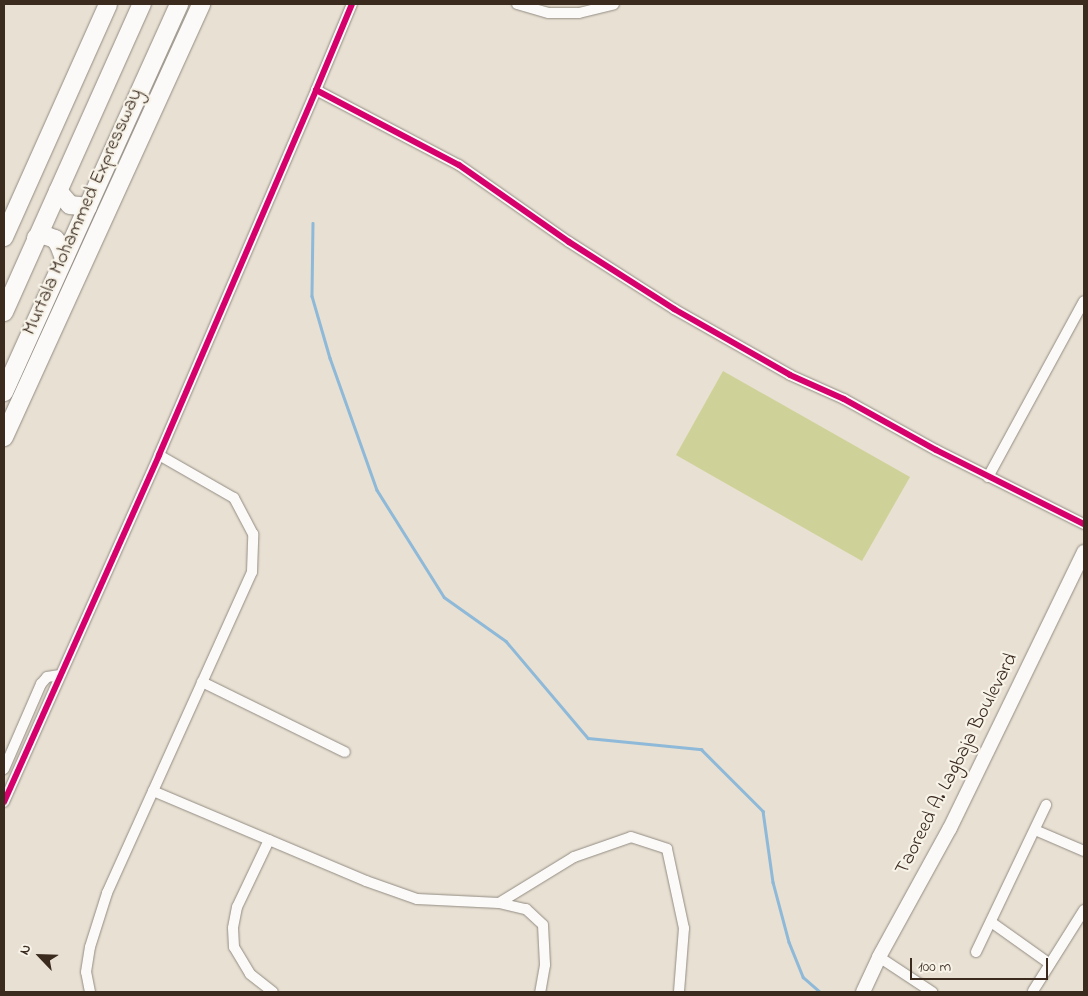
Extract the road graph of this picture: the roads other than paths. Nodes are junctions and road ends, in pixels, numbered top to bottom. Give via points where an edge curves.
1 (108, 4) edge
2 (142, 4) edge
3 (180, 4) edge
4 (201, 4) edge
5 (352, 4) edge
6 (517, 4) edge
7 (614, 4) edge
8 (316, 90) junction
9 (58, 191) junction
10 (88, 207) junction
11 (4, 237) edge
12 (36, 238) junction
13 (64, 258) junction
14 (1084, 301) edge
15 (4, 312) edge
16 (4, 392) edge
17 (4, 437) edge
18 (159, 455) junction
19 (988, 477) junction
20 (1084, 524) edge
21 (1084, 552) edge
22 (60, 675) junction
23 (202, 682) junction
24 (345, 752) dead end
25 (4, 769) edge
26 (153, 791) junction
27 (4, 802) edge
28 (1046, 805) dead end
29 (1035, 830) junction
30 (269, 840) junction
31 (1084, 851) edge
32 (499, 903) junction
33 (1084, 910) edge
34 (991, 922) junction
35 (976, 952) dead end
36 (879, 957) junction
37 (1050, 964) junction
38 (1033, 991) edge
39 (90, 992) edge
40 (273, 992) edge
41 (540, 992) edge
42 (679, 992) edge
43 (863, 992) edge
44 (932, 992) edge

1 - 11 highway
2 - 9 highway, Murtala Mohammed Expressway
3 - 10 highway, Murtala Mohammed Expressway
4 - 17 highway, Murtala Mohammed Expressway
5 - 8 street
6 - 7 street via 549,13 580,13
8 - 18 street
8 - 19 street via 459,165 674,309 790,375 844,399
9 - 10 highway via 70,205
9 - 12 highway, Murtala Mohammed Expressway
10 - 13 highway, Murtala Mohammed Expressway
12 - 13 highway via 44,235 55,239
12 - 15 highway, Murtala Mohammed Expressway
13 - 16 highway, Murtala Mohammed Expressway
14 - 19 street
18 - 22 street
18 - 23 street via 234,498 253,534 252,572
19 - 20 street
21 - 36 street, Taoreed A. Lagbaja Boulevard via 950,828
22 - 25 street via 47,677 41,684
22 - 27 street
23 - 24 street
23 - 26 street
26 - 30 street
26 - 39 street via 99,916 86,972
28 - 29 street
29 - 31 street
29 - 34 street
30 - 32 street via 417,899
30 - 40 street via 238,907 233,928 234,947 250,974
32 - 41 street via 526,909 543,925 545,965
32 - 42 street via 574,857 631,837 667,849 684,928
33 - 37 street
34 - 35 street
34 - 37 street
36 - 43 street, Taoreed A. Lagbaja Boulevard
36 - 44 street
37 - 38 street

